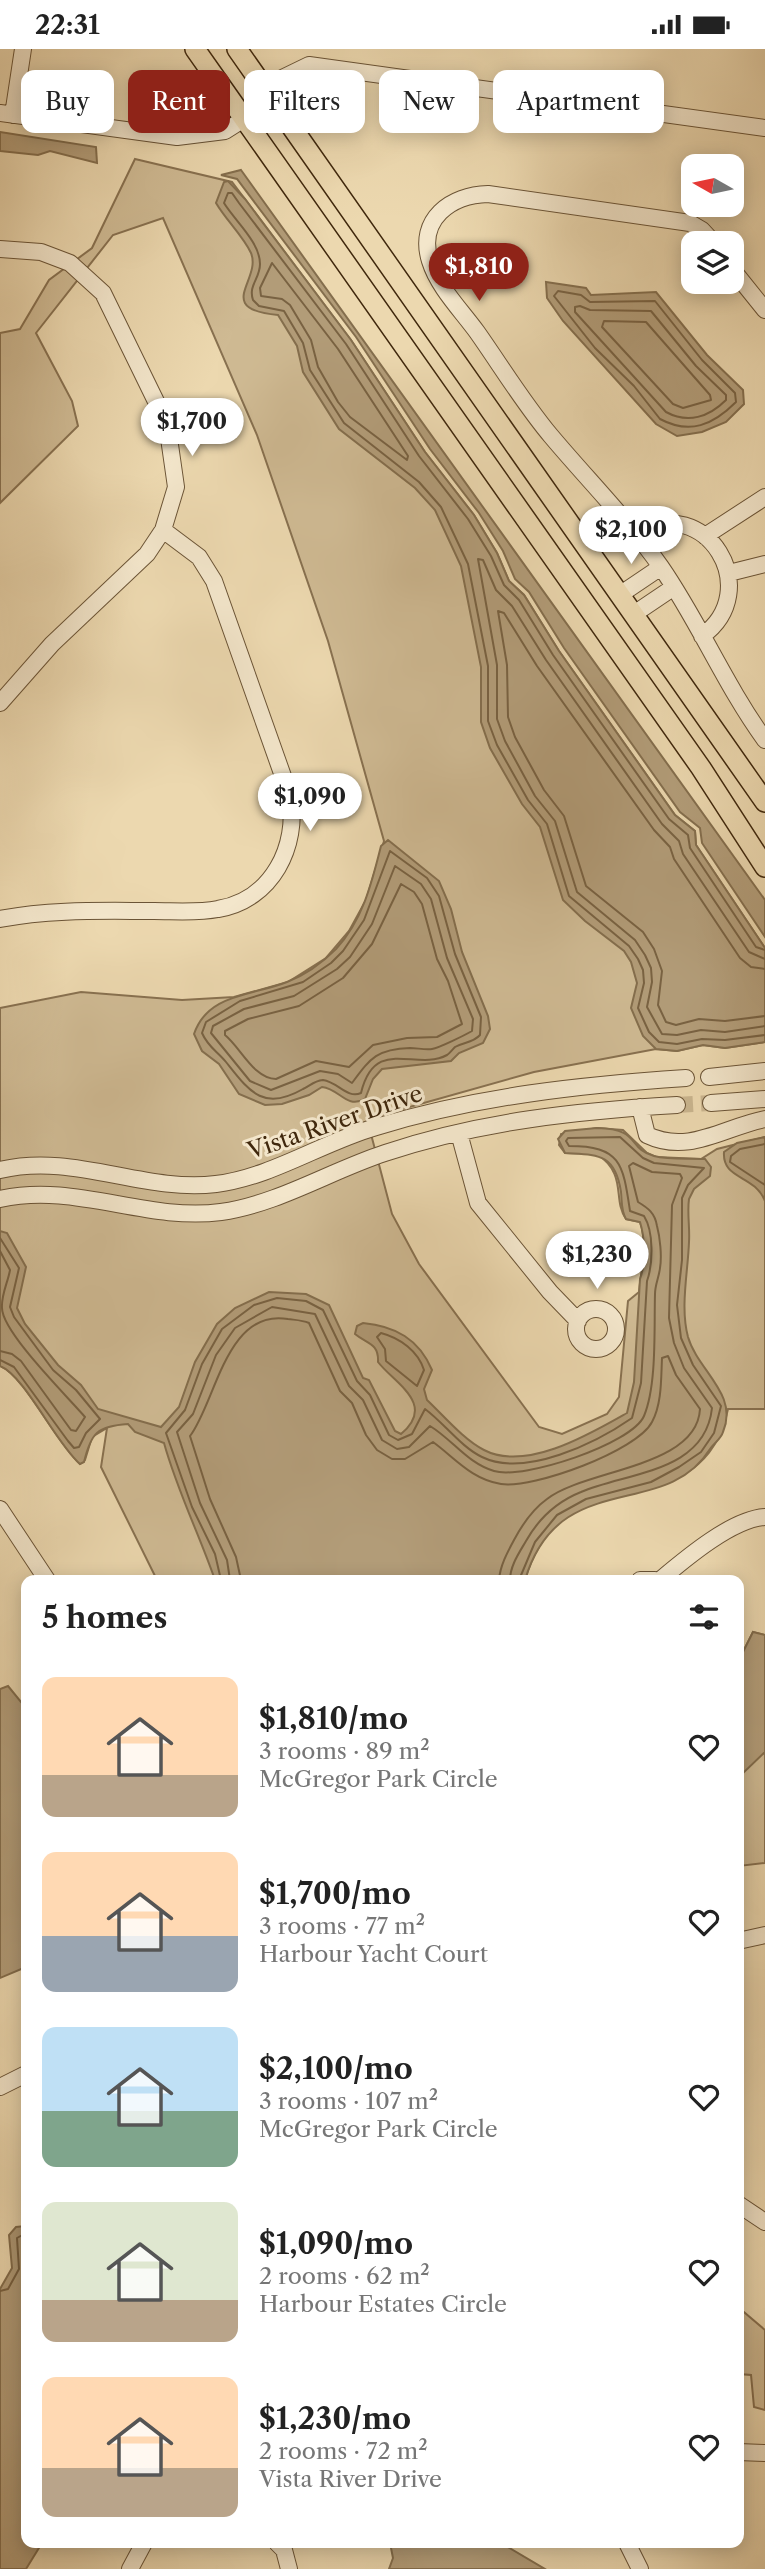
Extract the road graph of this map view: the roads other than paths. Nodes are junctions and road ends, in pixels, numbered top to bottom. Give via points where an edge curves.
1 (23, 49) edge
2 (195, 49) edge
3 (237, 49) edge
4 (252, 70) edge
5 (298, 70) edge
6 (345, 70) edge
7 (365, 73) edge
8 (7, 114) edge
9 (244, 119) joint
10 (765, 128) edge
11 (254, 133) edge
12 (296, 133) edge
13 (703, 231) edge
14 (0, 249) edge
15 (744, 284) edge
16 (765, 310) edge
17 (765, 497) edge
18 (163, 530) junction
19 (635, 533) junction
20 (705, 536) junction
21 (765, 564) edge
22 (661, 567) junction
23 (729, 573) junction
24 (674, 587) junction
25 (621, 594) junction
26 (634, 614) junction
27 (702, 636) junction
28 (0, 703) edge
29 (765, 740) edge
30 (765, 801) edge
31 (765, 867) edge
32 (0, 919) edge
33 (765, 1071) edge
34 (709, 1077) dead end
35 (686, 1078) dead end
36 (765, 1098) edge
37 (711, 1103) tunnel mouth
38 (677, 1105) tunnel mouth
39 (640, 1107) junction
40 (765, 1119) edge
41 (459, 1133) junction
42 (0, 1170) edge
43 (0, 1199) edge
44 (578, 1321) dead end
45 (765, 1517) edge
46 (3, 1521) edge
47 (43, 1575) edge
48 (666, 1575) edge
49 (765, 1935) edge
50 (744, 1940) edge
51 (21, 2076) edge
52 (0, 2087) edge
53 (744, 2208) edge
54 (765, 2222) edge
55 (744, 2452) edge
56 (765, 2453) edge
57 (141, 2548) edge
58 (282, 2548) edge
59 (630, 2548) edge
60 (130, 2569) edge
61 (289, 2569) edge
62 (640, 2569) edge

1 - 8 street
2 - 9 main road
3 - 4 main road
5 - 6 street via 309,65
7 - 10 street
8 - 9 street via 177,137 225,131
11 - 31 main road via 701,768
12 - 25 main road
13 - 19 street via 690,223 488,194 456,199 436,216 430,229 429,260 443,286 542,425
14 - 18 street via 41,252 70,263 103,293 167,424 176,487
15 - 16 street
17 - 20 street
18 - 28 street via 147,554 52,643
18 - 32 street via 198,557 221,595 290,796 291,835 281,863 260,889 219,909 47,912
19 - 20 street via 652,523 675,521
19 - 22 street
20 - 23 street via 720,552
21 - 23 street
22 - 24 street
22 - 25 street
23 - 27 street via 731,593 725,616
24 - 26 street
24 - 27 street
25 - 26 main road
26 - 30 main road
27 - 29 street
33 - 34 street
35 - 42 street, Vista River Drive via 557,1088 443,1108 343,1138 248,1177 218,1184 162,1182 46,1165
36 - 37 street
38 - 39 street, Vista River Drive
39 - 40 street via 647,1135 661,1142 708,1139
39 - 41 street, Vista River Drive via 542,1115
41 - 43 street, Vista River Drive via 387,1153 261,1203 220,1212 183,1213 51,1194
41 - 44 street via 478,1203
45 - 48 street via 738,1525
46 - 47 street
49 - 50 street
51 - 52 street
53 - 54 street
55 - 56 street
57 - 60 street
58 - 61 street
59 - 62 street

